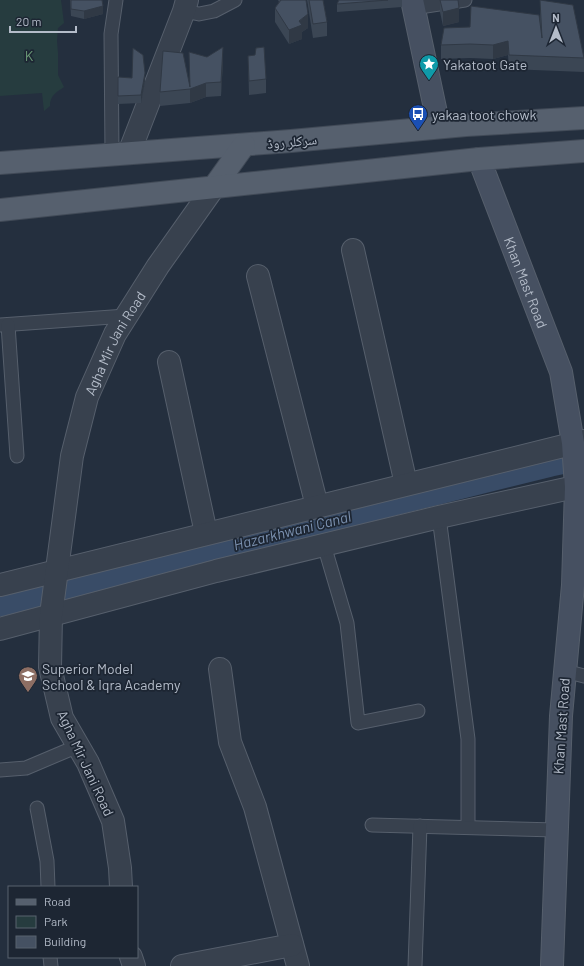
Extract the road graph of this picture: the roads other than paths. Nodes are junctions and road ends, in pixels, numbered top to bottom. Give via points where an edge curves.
1 (116, 0) edge
2 (236, 0) edge
3 (465, 0) edge
4 (413, 4) edge
5 (185, 5) edge
6 (584, 118) edge
7 (466, 125) junction
8 (439, 127) junction
9 (244, 145) junction
10 (584, 151) edge
11 (121, 154) junction
12 (479, 159) junction
13 (0, 163) edge
14 (214, 187) junction
15 (0, 210) edge
16 (353, 250) dead end
17 (258, 276) dead end
18 (126, 316) junction
19 (4, 325) edge
20 (169, 362) dead end
21 (578, 442) edge
22 (17, 456) dead end
23 (406, 484) junction
24 (580, 486) edge
25 (317, 506) junction
26 (439, 517) junction
27 (206, 534) junction
28 (324, 545) junction
29 (58, 571) junction
30 (0, 585) edge
31 (51, 615) junction
32 (0, 629) edge
33 (220, 669) dead end
34 (574, 673) edge
35 (418, 711) dead end
36 (78, 746) junction
37 (0, 770) edge
38 (37, 808) dead end
39 (372, 824) dead end
40 (420, 826) junction
41 (468, 828) junction
42 (556, 830) junction
43 (48, 886) edge
44 (121, 886) edge
45 (292, 945) junction
46 (182, 966) edge
47 (298, 966) edge
48 (415, 966) edge
49 (552, 966) edge

1 - 11 lane via 111,34
2 - 5 lane via 214,11 199,14
3 - 4 lane
4 - 8 main road
5 - 11 street
6 - 7 main road, سرکلر روڈ
7 - 8 main road, سرکلر روڈ
7 - 12 main road, Khan Mast Road
8 - 9 main road, سرکلر روڈ
9 - 11 main road, سرکلر روڈ
9 - 14 main road, Agha Mir Jani Road
10 - 12 main road
11 - 13 main road, سرکلر روڈ
12 - 14 main road
12 - 21 main road, Khan Mast Road via 561,372
14 - 15 main road
14 - 18 street, Agha Mir Jani Road
16 - 23 street
17 - 25 street
18 - 19 lane
18 - 29 street, Agha Mir Jani Road via 115,334 87,397 72,456
19 - 22 lane
20 - 27 street
21 - 23 street
21 - 24 main road, Khan Mast Road
23 - 25 street
24 - 26 street
24 - 34 main road, Khan Mast Road via 573,585
25 - 27 street
26 - 28 street
26 - 41 lane via 468,738
27 - 29 street
28 - 31 street
28 - 35 lane via 347,623 358,723
29 - 30 street
29 - 31 street, Agha Mir Jani Road
31 - 32 street
31 - 36 street, Agha Mir Jani Road via 50,667 62,718
33 - 45 street via 230,742 255,807
34 - 42 main road, Khan Mast Road via 561,716
36 - 37 lane via 26,768
36 - 44 street, Agha Mir Jani Road via 113,821
38 - 43 lane via 47,861
39 - 40 lane
40 - 41 lane
40 - 48 lane
41 - 42 lane
42 - 49 main road, Khan Mast Road
45 - 46 street
45 - 47 street

